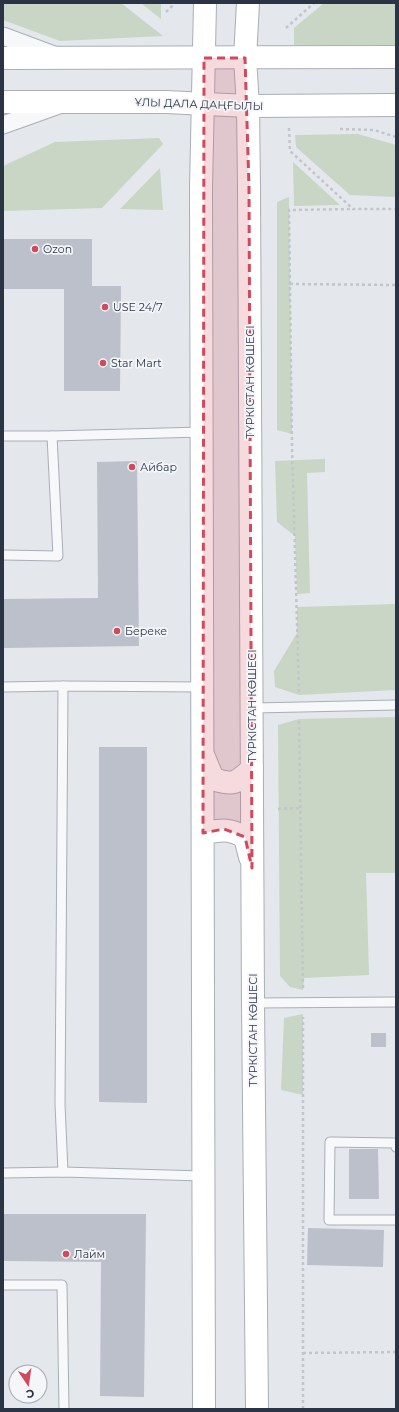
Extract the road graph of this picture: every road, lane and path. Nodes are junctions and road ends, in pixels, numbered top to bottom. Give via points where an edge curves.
1 (172, 3) edge
2 (204, 3) edge
3 (248, 3) edge
4 (314, 3) edge
5 (166, 12) dead end
6 (286, 28) dead end
7 (3, 36) edge
8 (396, 57) edge
9 (3, 58) edge
10 (62, 58) junction
11 (204, 58) junction
12 (245, 58) junction
13 (3, 102) edge
14 (70, 102) junction
15 (203, 103) junction
16 (396, 105) edge
17 (248, 106) junction
18 (3, 126) edge
19 (289, 127) dead end
20 (335, 129) dead end
21 (396, 137) edge
22 (354, 209) junction
23 (396, 209) edge
24 (290, 284) junction
25 (396, 285) edge
26 (202, 432) junction
27 (3, 436) edge
28 (52, 436) junction
29 (3, 555) edge
30 (63, 686) junction
31 (3, 687) edge
32 (203, 687) junction
33 (396, 705) edge
34 (299, 707) junction
35 (252, 708) junction
36 (203, 756) junction
37 (252, 769) junction
38 (278, 808) dead end
39 (300, 808) junction
40 (203, 833) junction
41 (252, 868) junction
42 (303, 1002) junction
43 (396, 1002) edge
44 (253, 1003) junction
45 (396, 1138) edge
46 (396, 1143) edge
47 (396, 1147) edge
48 (63, 1172) junction
49 (3, 1173) edge
50 (203, 1176) junction
51 (396, 1220) edge
52 (3, 1285) edge
53 (396, 1352) edge
54 (303, 1353) junction
55 (64, 1409) edge
56 (204, 1409) edge
57 (257, 1409) edge
58 (303, 1409) edge

1 - 5 path
2 - 11 main road
3 - 12 main road, ТҮРКІСТАН КӨШЕСІ
4 - 6 path
7 - 10 street
8 - 12 main road
9 - 10 main road
10 - 11 main road
11 - 12 main road
11 - 15 main road
12 - 17 main road, ТҮРКІСТАН КӨШЕСІ
13 - 14 main road, ҰЛЫ ДАЛА ДАҢҒЫЛЫ
14 - 15 main road, ҰЛЫ ДАЛА ДАҢҒЫЛЫ
14 - 18 street
15 - 17 main road, ҰЛЫ ДАЛА ДАҢҒЫЛЫ
15 - 26 main road
16 - 17 main road, ҰЛЫ ДАЛА ДАҢҒЫЛЫ
17 - 35 main road, ТҮРКІСТАН КӨШЕСІ
19 - 22 path via 290,151
20 - 21 path via 374,130
22 - 23 path
22 - 24 path via 289,210
24 - 25 path
24 - 34 path
26 - 28 lane
26 - 32 main road
27 - 28 lane
28 - 29 lane via 58,556
30 - 31 lane
30 - 32 lane
30 - 48 lane via 60,1104
32 - 36 main road
33 - 34 lane
34 - 35 lane
34 - 39 path
35 - 37 main road, ТҮРКІСТАН КӨШЕСІ
36 - 37 main road via 213,779 228,784 240,780
36 - 40 main road
37 - 41 main road, ТҮРКІСТАН КӨШЕСІ
38 - 39 path
39 - 42 path
40 - 41 main road via 224,829 245,837
40 - 50 main road
41 - 44 main road, ТҮРКІСТАН КӨШЕСІ
42 - 43 lane
42 - 44 lane
42 - 54 path
44 - 57 main road, ТҮРКІСТАН КӨШЕСІ
45 - 46 lane
46 - 47 lane
46 - 51 lane via 330,1142 329,1220
48 - 49 lane
48 - 50 lane
50 - 56 main road
52 - 55 lane via 62,1285
53 - 54 path
54 - 58 path

